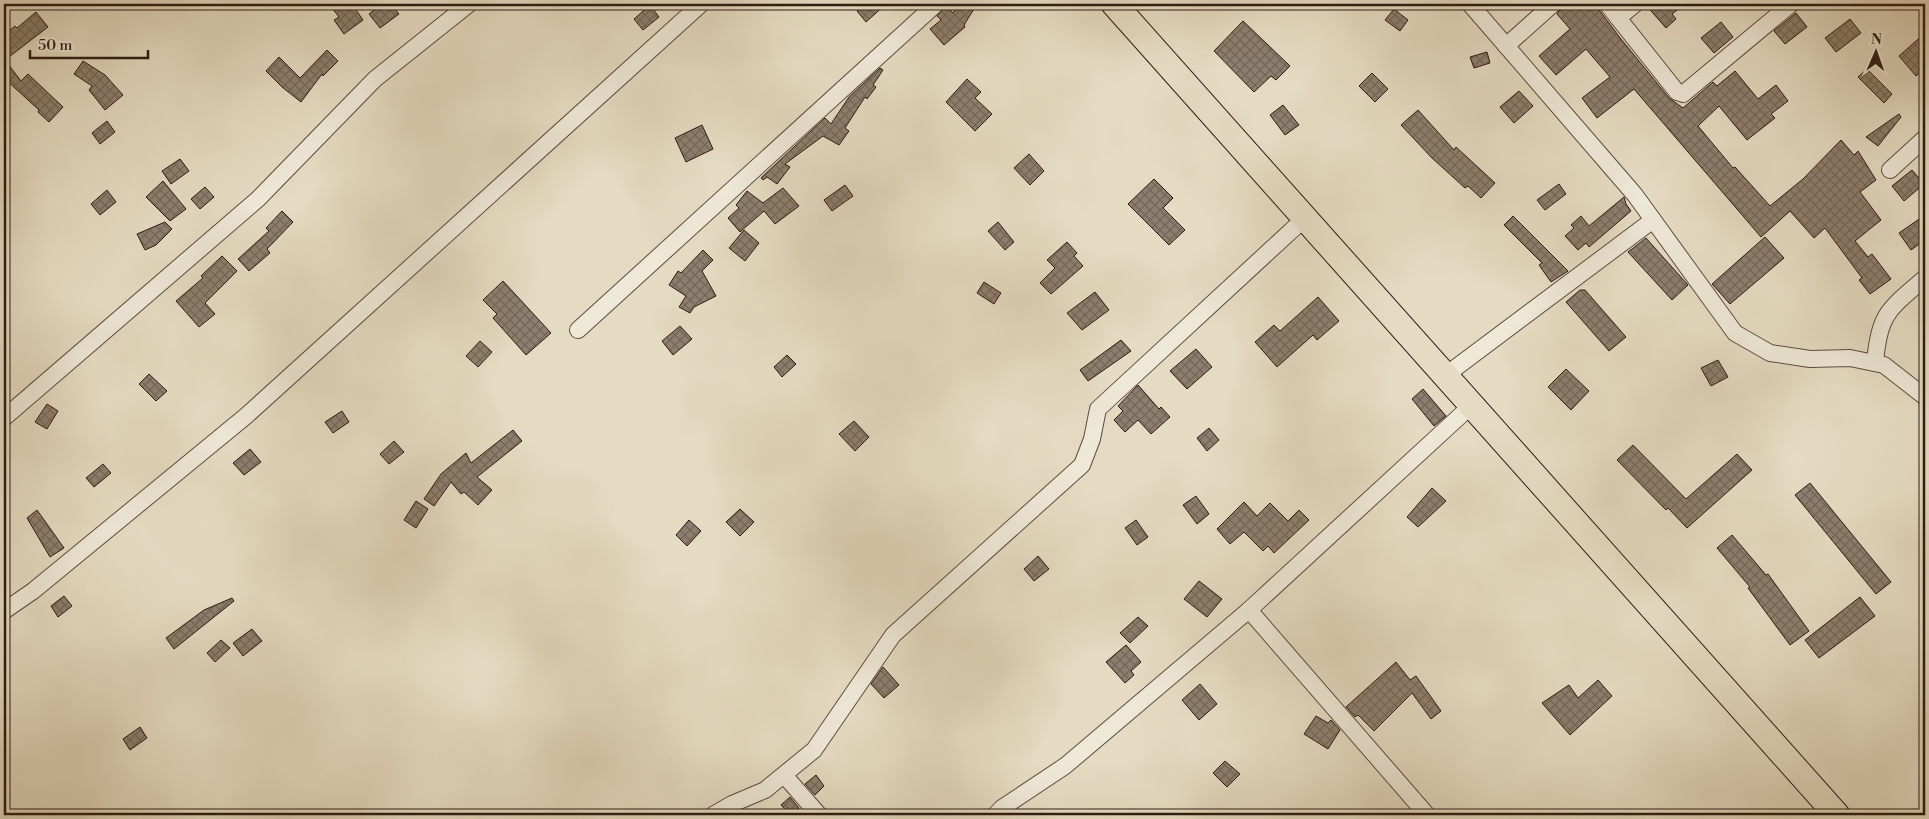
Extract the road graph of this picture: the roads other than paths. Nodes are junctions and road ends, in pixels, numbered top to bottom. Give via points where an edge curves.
1 (469, 4) edge
2 (701, 4) edge
3 (936, 4) edge
4 (1114, 4) edge
5 (1470, 4) edge
6 (1553, 4) edge
7 (1606, 4) edge
8 (1635, 4) edge
9 (1791, 4) edge
10 (1618, 18) junction
11 (1506, 46) junction
12 (1925, 138) edge
13 (1890, 170) dead end
14 (1305, 218) junction
15 (1653, 220) junction
16 (1925, 278) edge
17 (578, 330) dead end
18 (1875, 363) junction
19 (1446, 375) junction
20 (1925, 397) edge
21 (1473, 404) junction
22 (4, 418) edge
23 (1249, 610) junction
24 (4, 611) edge
25 (784, 775) junction
26 (713, 815) edge
27 (819, 815) edge
28 (995, 815) edge
29 (1427, 815) edge
30 (1837, 815) edge

1 - 22 street via 375,79 258,199
2 - 24 street via 246,416 34,591
3 - 17 street
4 - 14 main road
5 - 11 street
6 - 11 street
7 - 10 street
8 - 10 street
9 - 10 street via 1683,94 1677,92
11 - 15 street
12 - 13 street
14 - 19 main road
14 - 25 street via 1098,409 1082,465 893,634 814,750
15 - 18 street via 1736,332 1751,343 1770,353 1789,357 1850,358
15 - 19 street
16 - 18 street via 1884,317 1877,336
18 - 20 street via 1884,365
19 - 21 main road
21 - 23 street
21 - 30 main road
23 - 28 street via 1065,766
23 - 29 street
25 - 26 street via 765,790
25 - 27 street

